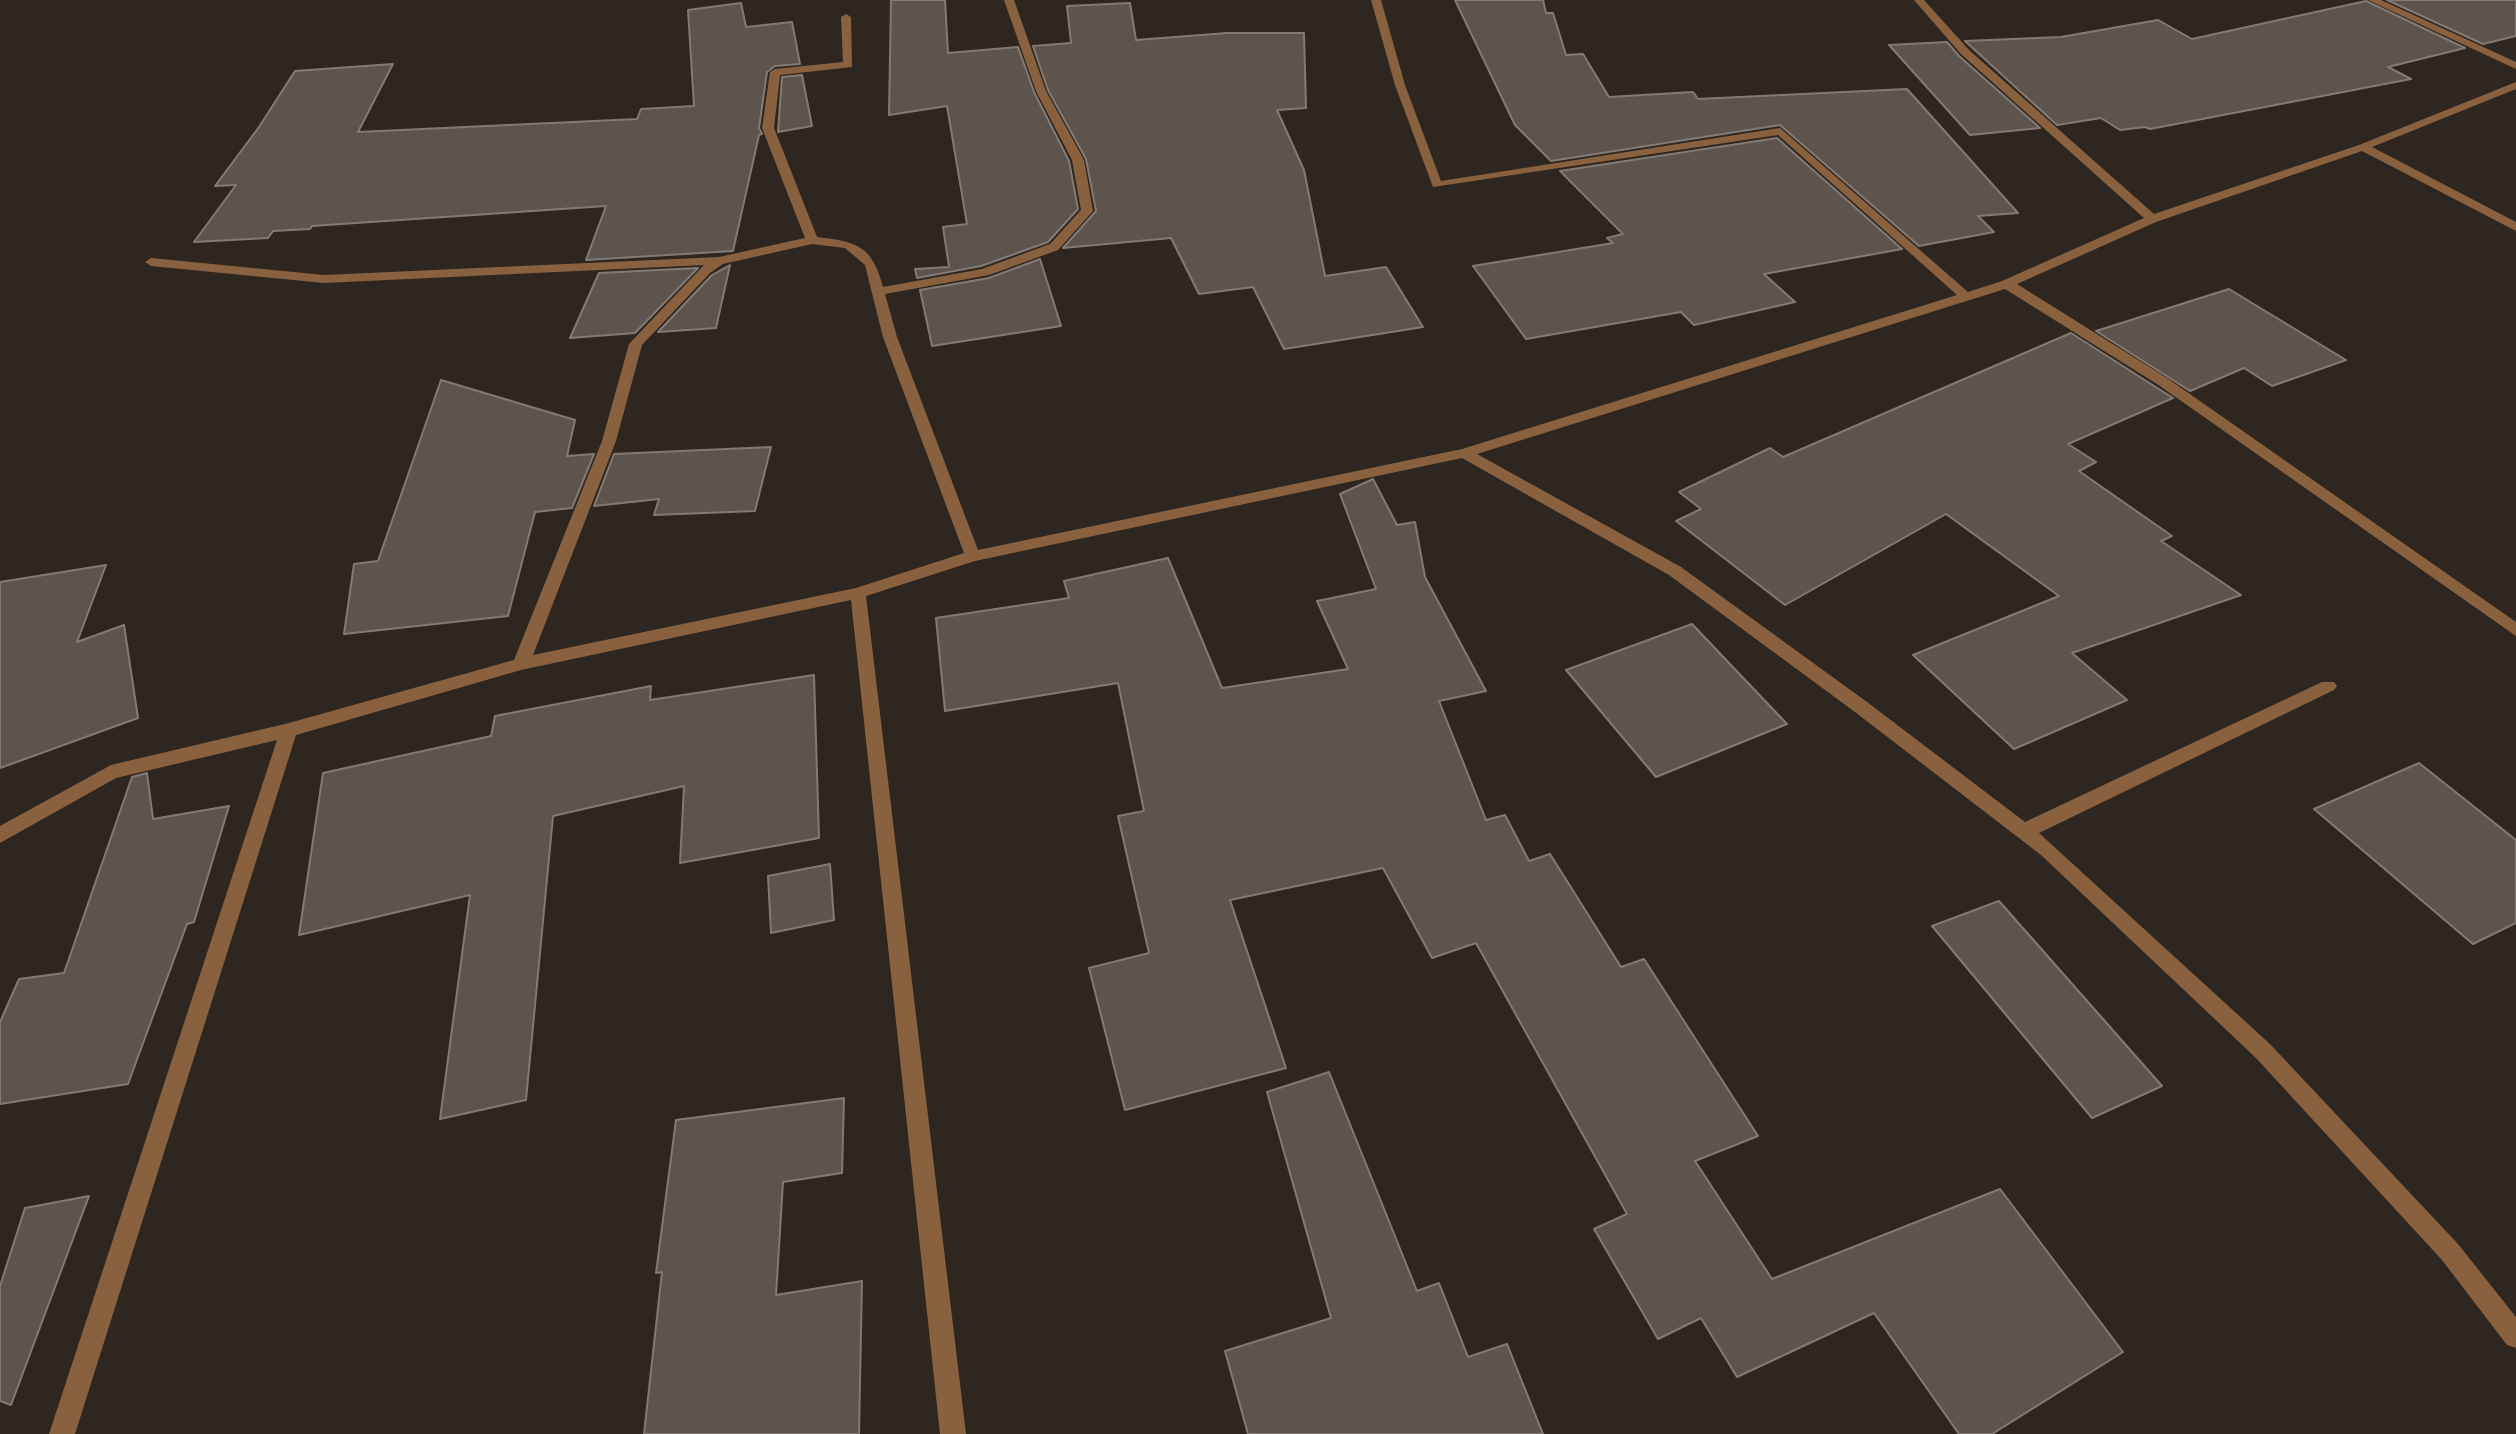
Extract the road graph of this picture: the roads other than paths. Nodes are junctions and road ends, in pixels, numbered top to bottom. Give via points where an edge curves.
1 (1009, 0) edge
2 (1376, 0) edge
3 (1919, 0) edge
4 (2373, 0) edge
5 (846, 17) dead end
6 (2516, 66) edge
7 (2516, 85) edge
8 (2363, 147) junction
9 (2152, 219) junction
10 (2516, 227) edge
11 (812, 240) junction
12 (719, 261) junction
13 (151, 262) dead end
14 (2007, 284) junction
15 (880, 290) junction
16 (1966, 297) junction
17 (1464, 453) junction
18 (973, 556) junction
19 (858, 593) junction
20 (2516, 630) edge
21 (521, 664) junction
22 (2328, 686) dead end
23 (289, 730) junction
24 (2024, 832) junction
25 (0, 835) edge
26 (2516, 1336) edge
27 (62, 1434) edge
28 (953, 1434) edge

1 - 15 street via 1041,91 1077,160 1087,211 1054,247 985,272
2 - 16 street via 1400,85 1437,185 1780,131
3 - 9 street via 1965,52
4 - 6 street
5 - 11 street via 848,65 775,72 768,128
7 - 8 street
8 - 9 street
8 - 10 street
9 - 14 street
11 - 12 street
11 - 15 street via 849,245 872,264
12 - 13 street via 324,279
12 - 21 street via 636,344 609,441
14 - 16 street
14 - 20 street via 2162,381
15 - 18 street via 890,337
16 - 17 street
17 - 18 street
17 - 24 street via 1675,571
18 - 19 street
19 - 21 street
19 - 28 street
21 - 23 street
22 - 24 street
23 - 25 street via 110,772
23 - 27 street
24 - 26 street via 2263,1051 2450,1252

